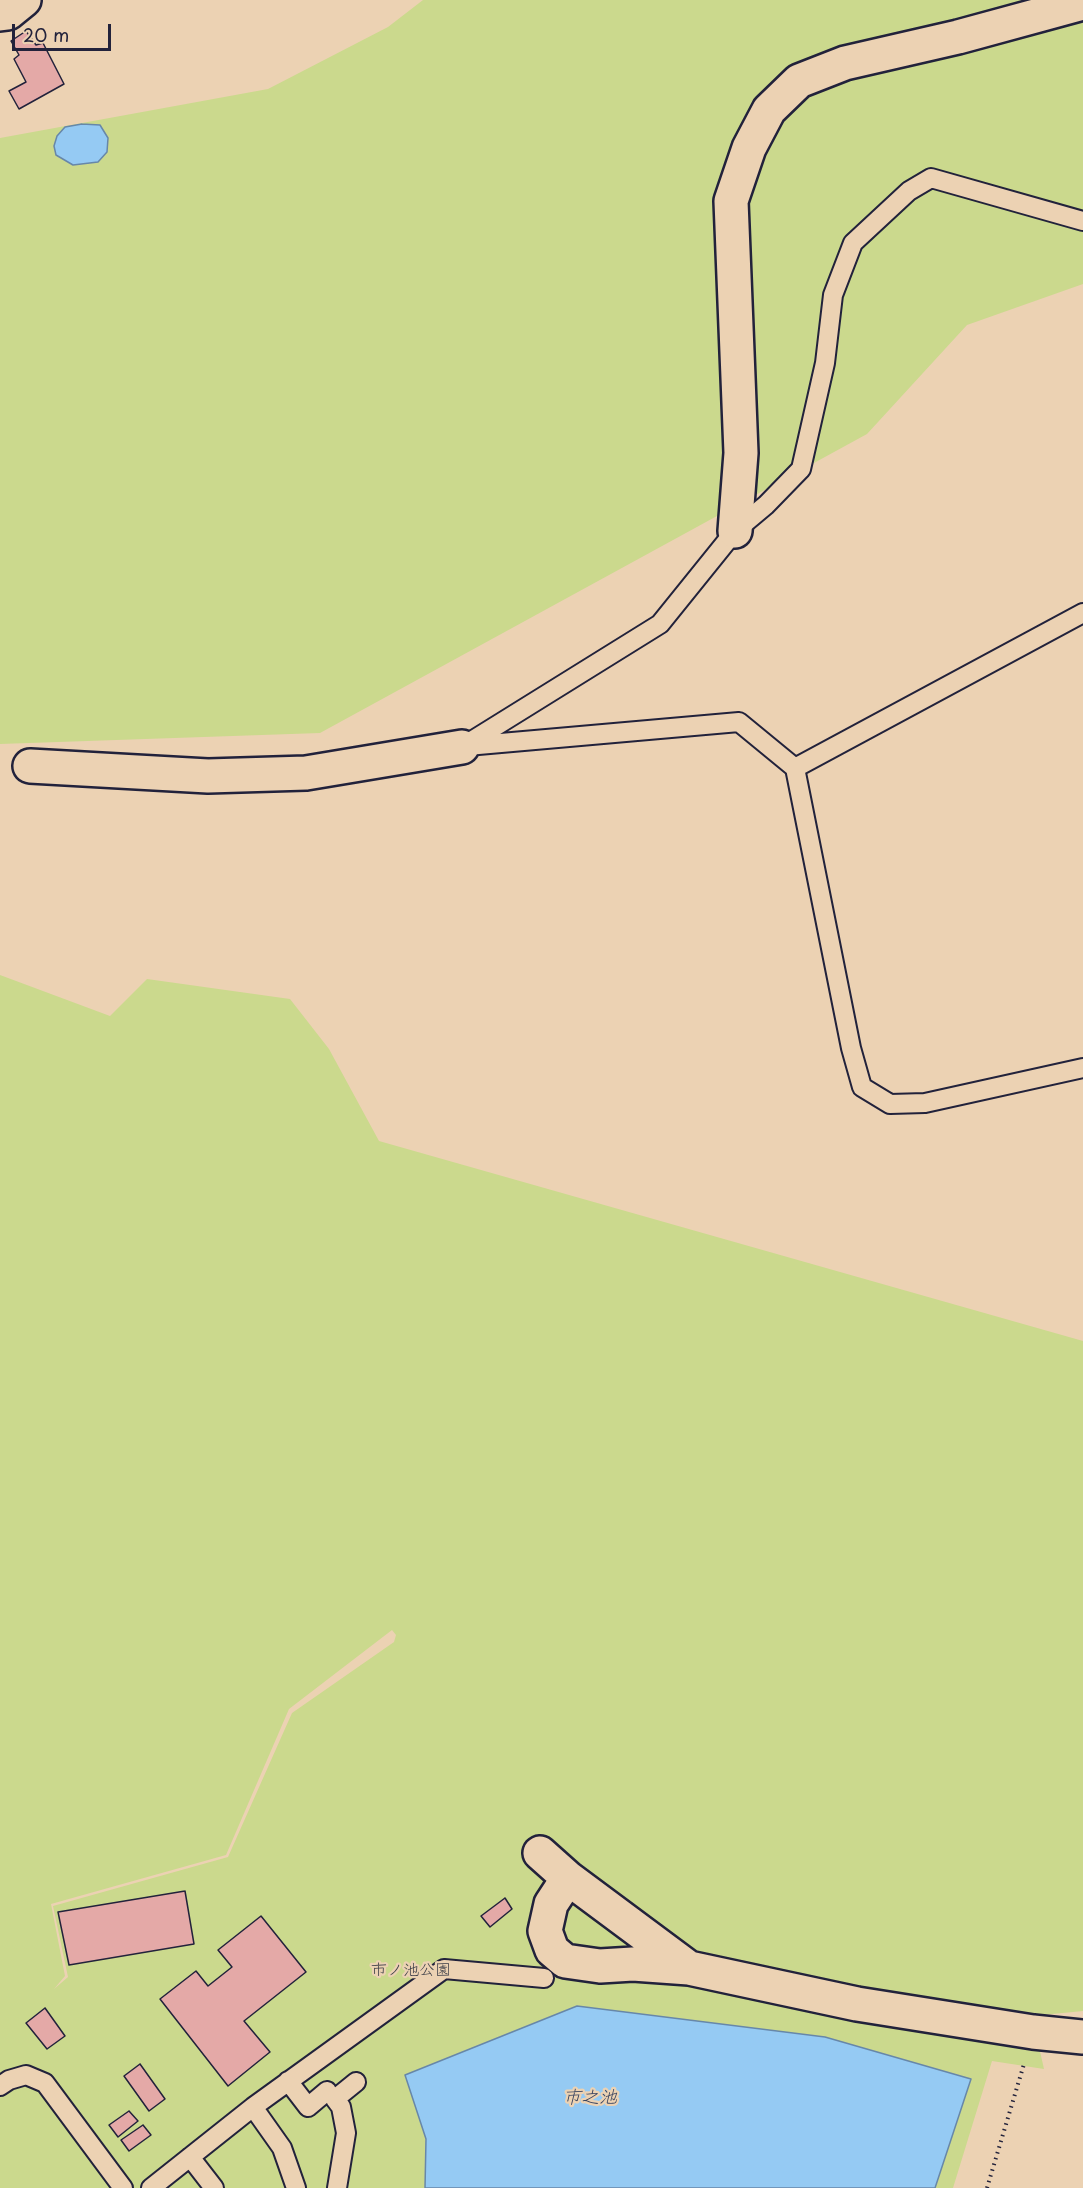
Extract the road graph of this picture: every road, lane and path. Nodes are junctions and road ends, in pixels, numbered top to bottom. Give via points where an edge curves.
1 (24, 0) edge
2 (1083, 3) edge
3 (0, 14) edge
4 (1083, 221) edge
5 (735, 531) junction
6 (1083, 613) edge
7 (462, 747) junction
8 (30, 766) dead end
9 (795, 768) junction
10 (1083, 1068) edge
11 (540, 1853) dead end
12 (568, 1878) junction
13 (689, 1968) junction
14 (544, 1978) dead end
15 (1033, 2032) junction
16 (1083, 2037) edge
17 (288, 2081) junction
18 (356, 2082) dead end
19 (0, 2086) edge
20 (327, 2091) dead end
21 (253, 2107) junction
22 (190, 2157) junction
23 (123, 2188) edge
24 (151, 2188) edge
25 (214, 2188) edge
26 (296, 2188) edge
27 (337, 2188) edge
28 (987, 2188) edge

1 - 3 street
2 - 5 street via 846,63 799,81 769,110 749,148 731,201 741,453
4 - 5 lane via 931,178 909,191 853,243 833,295 825,363 801,469
5 - 7 lane via 660,624
6 - 9 lane
7 - 8 street via 306,773 208,776
7 - 9 lane via 739,722
9 - 10 lane via 861,1087 890,1104 925,1103
11 - 12 street
12 - 13 street
12 - 13 street via 552,1904 545,1931 552,1950 565,1961
13 - 15 street via 857,2004
14 - 17 lane via 444,1969
15 - 16 street
15 - 28 path
17 - 20 lane via 308,2107
17 - 21 lane
18 - 27 lane via 335,2099 341,2107 346,2133
19 - 23 lane via 26,2076 45,2083
21 - 22 lane
21 - 26 lane via 282,2148
22 - 24 lane
22 - 25 lane

